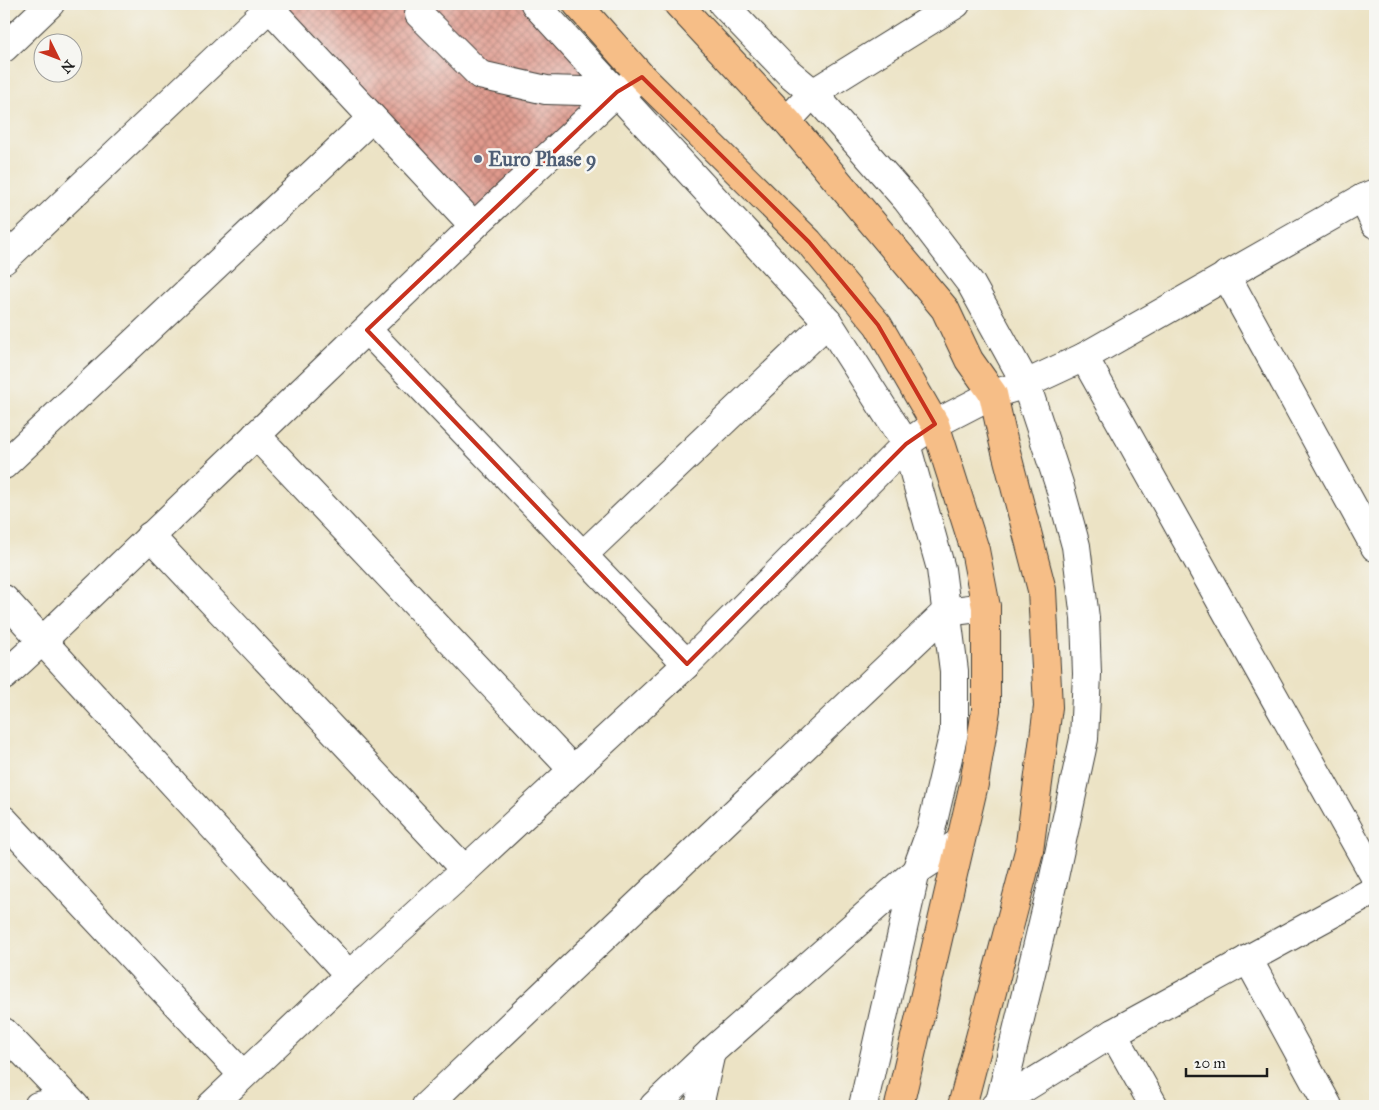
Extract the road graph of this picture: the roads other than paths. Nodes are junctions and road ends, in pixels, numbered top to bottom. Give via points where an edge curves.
1 (50, 4) edge
2 (535, 4) edge
3 (577, 4) edge
4 (678, 4) edge
5 (723, 4) edge
6 (268, 5) edge
7 (950, 5) edge
8 (419, 14) dead end
9 (4, 48) edge
10 (642, 77) junction
11 (617, 92) junction
12 (813, 93) junction
13 (372, 118) junction
14 (787, 121) junction
15 (1369, 196) edge
16 (1375, 224) edge
17 (474, 226) junction
18 (4, 260) edge
19 (1226, 275) junction
20 (828, 322) junction
21 (367, 330) junction
22 (1084, 357) junction
23 (1026, 384) junction
24 (993, 394) junction
25 (935, 424) junction
26 (256, 435) junction
27 (906, 444) junction
28 (4, 464) edge
29 (150, 536) junction
30 (1375, 547) edge
31 (583, 555) junction
32 (4, 599) edge
33 (986, 607) junction
34 (946, 612) junction
35 (42, 641) junction
36 (686, 664) junction
37 (4, 676) edge
38 (573, 770) junction
39 (4, 820) edge
40 (960, 842) junction
41 (465, 870) junction
42 (916, 871) junction
43 (1375, 876) edge
44 (1375, 890) edge
45 (1248, 959) junction
46 (350, 975) junction
47 (4, 1032) edge
48 (1113, 1033) junction
49 (711, 1052) junction
50 (243, 1075) junction
51 (71, 1103) edge
52 (997, 1105) edge
53 (38, 1106) edge
54 (211, 1106) edge
55 (426, 1106) edge
56 (654, 1106) edge
57 (699, 1106) edge
58 (863, 1106) edge
59 (899, 1106) edge
60 (962, 1106) edge
61 (1154, 1106) edge
62 (1328, 1106) edge

1 - 9 street
2 - 11 street
3 - 10 main road
4 - 14 main road
5 - 12 street via 788,72
6 - 13 street
6 - 18 street
7 - 12 street
8 - 11 street via 480,75 546,90
10 - 11 street
10 - 25 main road via 809,242 878,325
11 - 17 street
11 - 20 street
12 - 14 street
12 - 23 street via 906,199 971,284
13 - 17 street
13 - 28 street
14 - 24 main road via 945,309 969,360
15 - 16 street
15 - 19 street
17 - 21 street
19 - 22 street
19 - 30 street
20 - 27 street
20 - 31 street
21 - 26 street
21 - 31 street
22 - 23 street
22 - 43 street
23 - 24 street
23 - 52 street via 1076,546 1088,674 1084,739 1054,877
24 - 25 street
24 - 60 main road via 1042,590 1048,707 1029,851
25 - 27 street
25 - 33 main road via 975,550
26 - 29 street
26 - 38 street
27 - 34 street via 941,570
27 - 36 street
29 - 35 street
29 - 41 street
31 - 36 street
32 - 35 street
33 - 34 street
33 - 40 main road via 986,710 974,784
34 - 42 street via 954,671 954,732 931,830
34 - 55 street
35 - 37 street
35 - 46 street
36 - 38 street
38 - 41 street
39 - 50 street
40 - 42 street
40 - 59 main road
41 - 46 street
42 - 49 street
42 - 58 street
44 - 45 street
45 - 48 street
45 - 62 street
46 - 50 street
47 - 51 street
48 - 52 street
48 - 61 street
49 - 56 street
49 - 57 street
50 - 54 street
51 - 53 street

